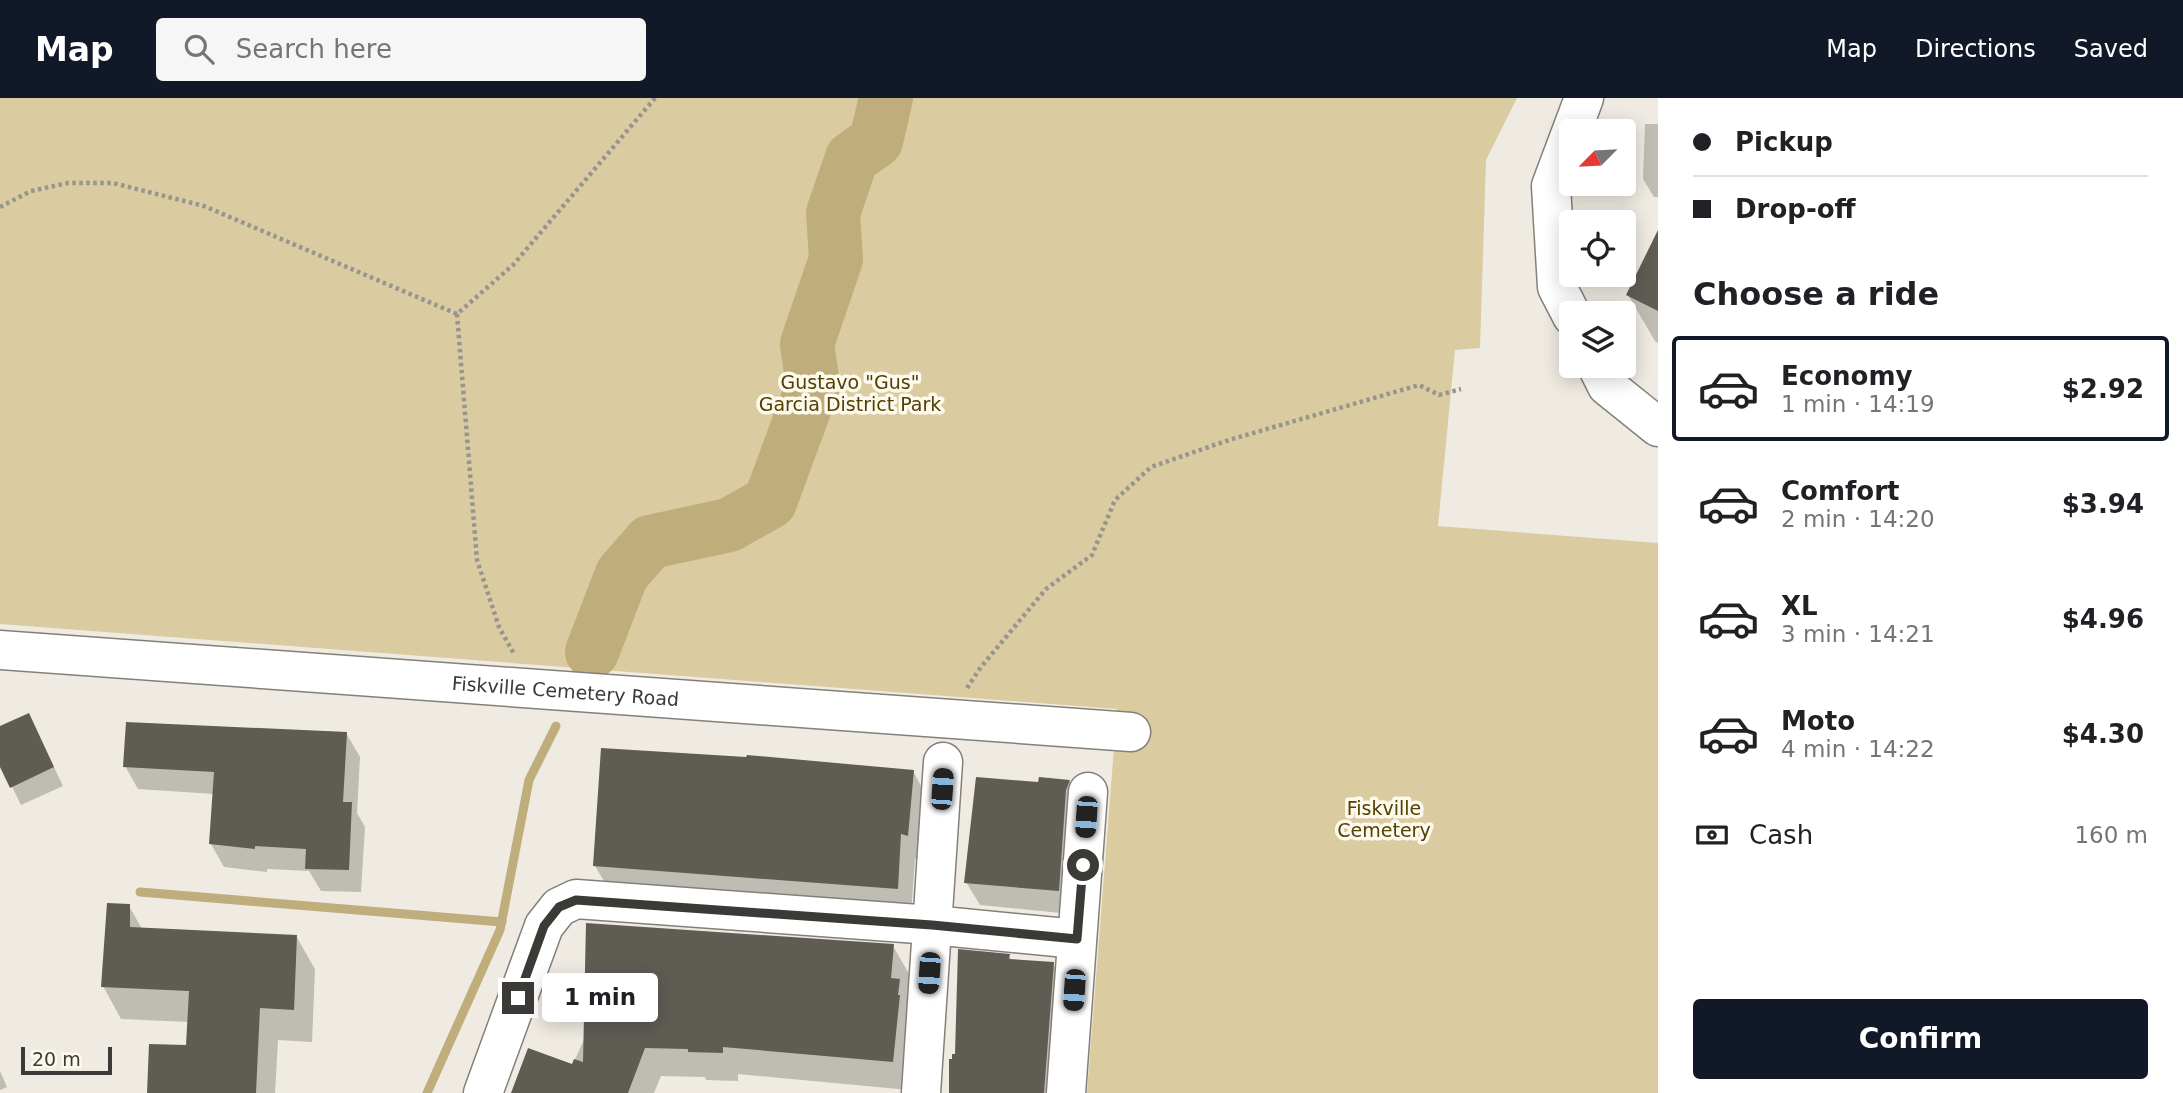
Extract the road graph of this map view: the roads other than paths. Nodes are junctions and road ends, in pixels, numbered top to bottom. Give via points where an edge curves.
1 (1584, 98) edge
2 (1564, 301) edge
3 (1603, 378) edge
4 (1658, 426) edge
5 (0, 650) edge
6 (1131, 732) dead end
7 (943, 762) dead end
8 (1088, 792) dead end
9 (932, 925) junction
10 (1077, 939) junction
11 (483, 1093) edge
12 (921, 1093) edge
13 (1066, 1093) edge

1 - 2 street via 1551,186 1557,287
3 - 4 street
5 - 6 street, Fiskville Cemetery Road
7 - 9 street
8 - 10 street
9 - 10 street
9 - 11 street via 576,900 559,907 544,926
9 - 12 street
10 - 13 street

